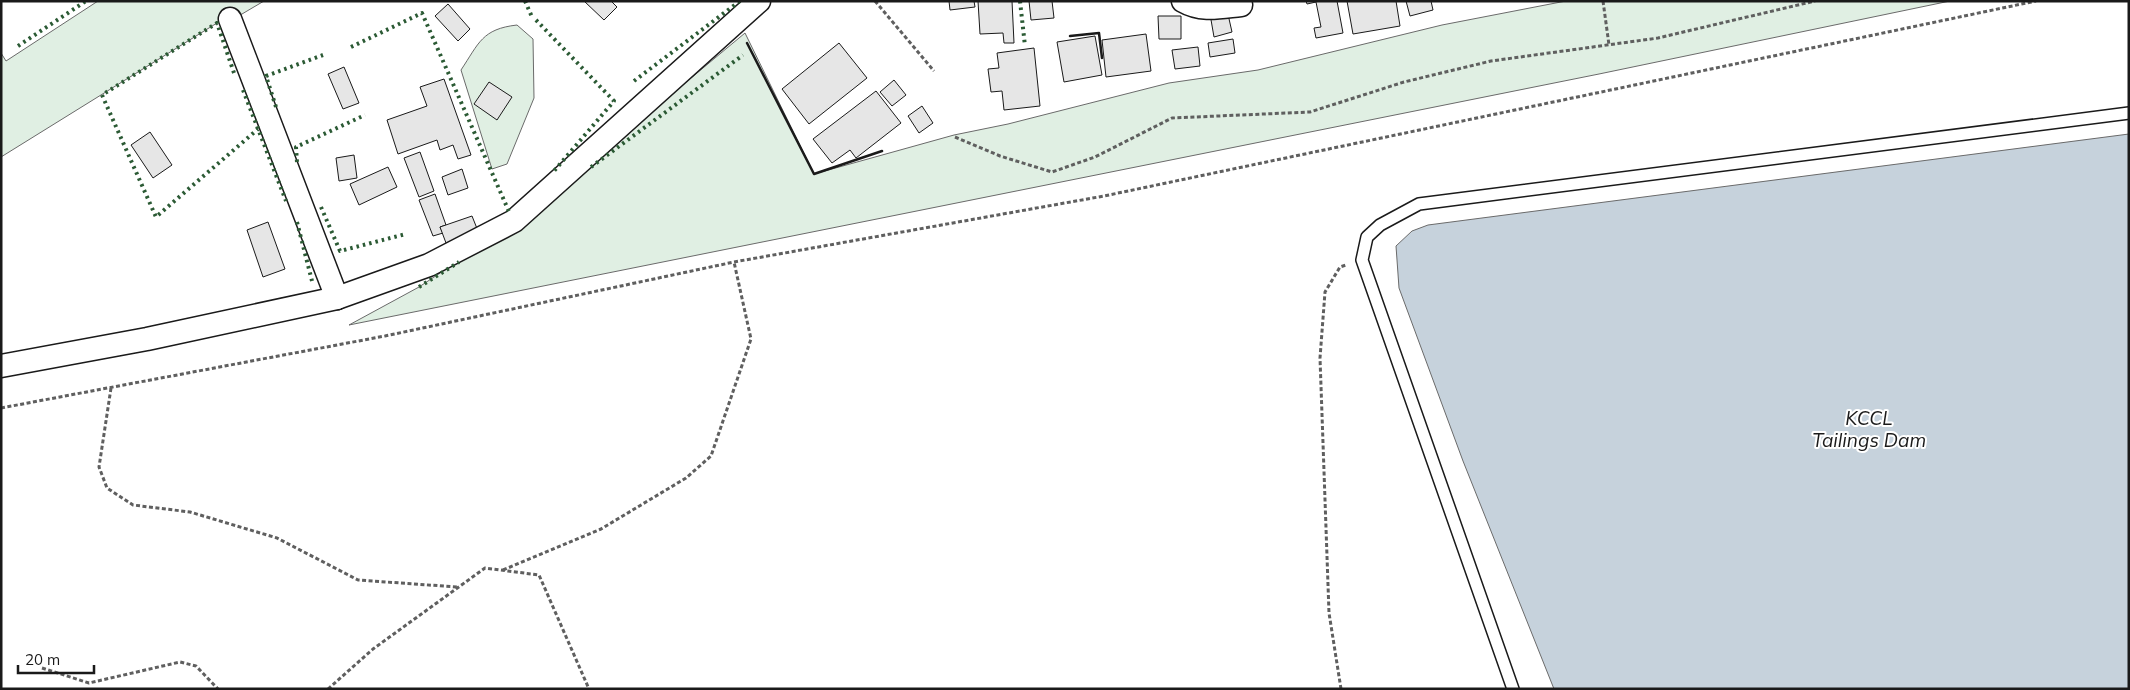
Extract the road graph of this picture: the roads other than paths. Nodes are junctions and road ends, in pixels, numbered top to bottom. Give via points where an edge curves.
1 (759, 1) edge
2 (1183, 1) edge
3 (1241, 5) dead end
4 (230, 20) dead end
5 (2129, 113) edge
6 (337, 298) junction
7 (1, 366) edge
8 (1513, 689) edge

1 - 6 street via 514,222 429,265
2 - 3 street via 1211,9
4 - 6 street
5 - 8 lane via 1419,204 1380,225 1367,237 1362,260
6 - 7 street

